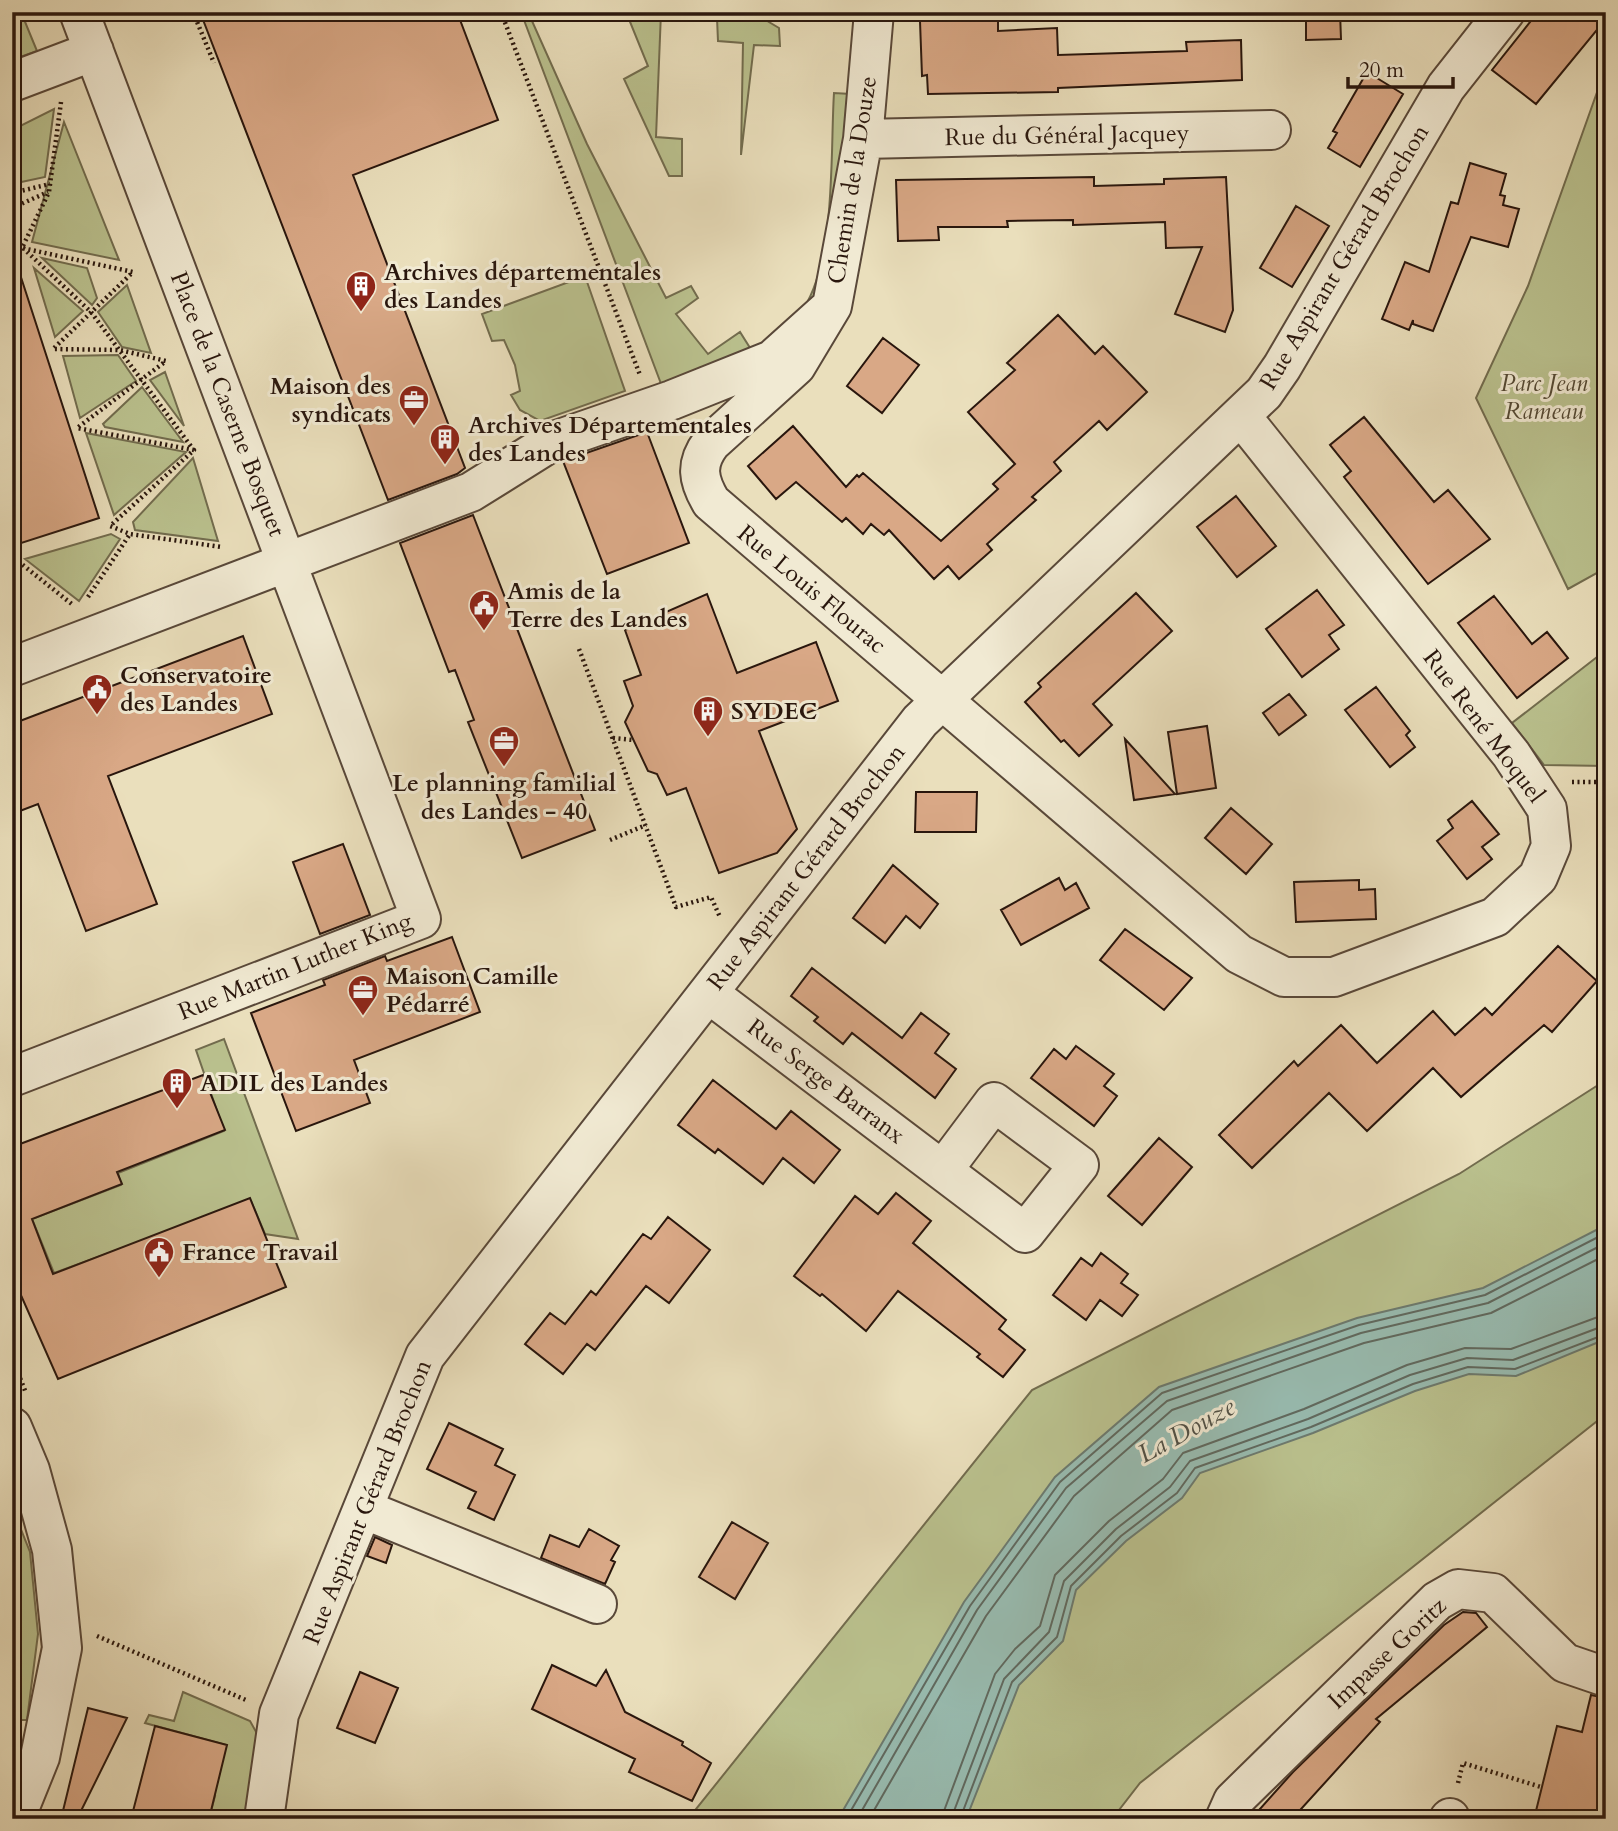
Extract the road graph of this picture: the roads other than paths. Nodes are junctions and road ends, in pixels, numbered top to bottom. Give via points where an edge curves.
1 (79, 12) edge
2 (874, 12) edge
3 (1505, 12) edge
4 (93, 51) junction
5 (12, 82) edge
6 (1271, 130) dead end
7 (863, 139) junction
8 (832, 306) junction
9 (1241, 416) junction
10 (699, 470) joint
11 (287, 560) junction
12 (12, 667) edge
13 (942, 697) junction
14 (708, 993) junction
15 (12, 1077) edge
16 (943, 1170) dead end
17 (12, 1427) edge
18 (363, 1509) junction
19 (597, 1604) dead end
20 (1606, 1676) edge
21 (15, 1819) edge
22 (264, 1819) edge
23 (1225, 1819) edge

1 - 4 street, Place de la Caserne Bosquet
2 - 7 street, Chemin de la Douze
3 - 9 street, Rue Aspirant Gérard Brochon via 1446,87 1282,367
4 - 5 street
4 - 11 street, Place de la Caserne Bosquet
6 - 7 street, Rue du Général Jacquey
7 - 8 street, Chemin de la Douze
8 - 10 street, Chemin de la Douze via 796,366 711,443 701,456
8 - 11 street, Chemin de la Douze via 772,360 551,442 471,492
9 - 13 street, Rue Aspirant Gérard Brochon
9 - 13 street, Rue René Moquel via 1511,754 1547,809 1551,846 1538,877 1495,917 1334,976 1284,977 1239,954
10 - 13 street, Rue Louis Flourac via 710,502 741,531
11 - 12 street, Place de la Caserne Bosquet
11 - 15 street, Rue Martin Luther King via 421,919
13 - 14 street, Rue Aspirant Gérard Brochon
14 - 16 street, Rue Serge Barranx
14 - 18 street, Rue Aspirant Gérard Brochon via 425,1356
17 - 21 street via 30,1470 75,1640 40,1757
18 - 19 street
18 - 22 street, Rue Aspirant Gérard Brochon via 279,1714
20 - 23 street, Impasse Goritz via 1566,1663 1493,1593 1458,1590 1437,1601 1242,1792

